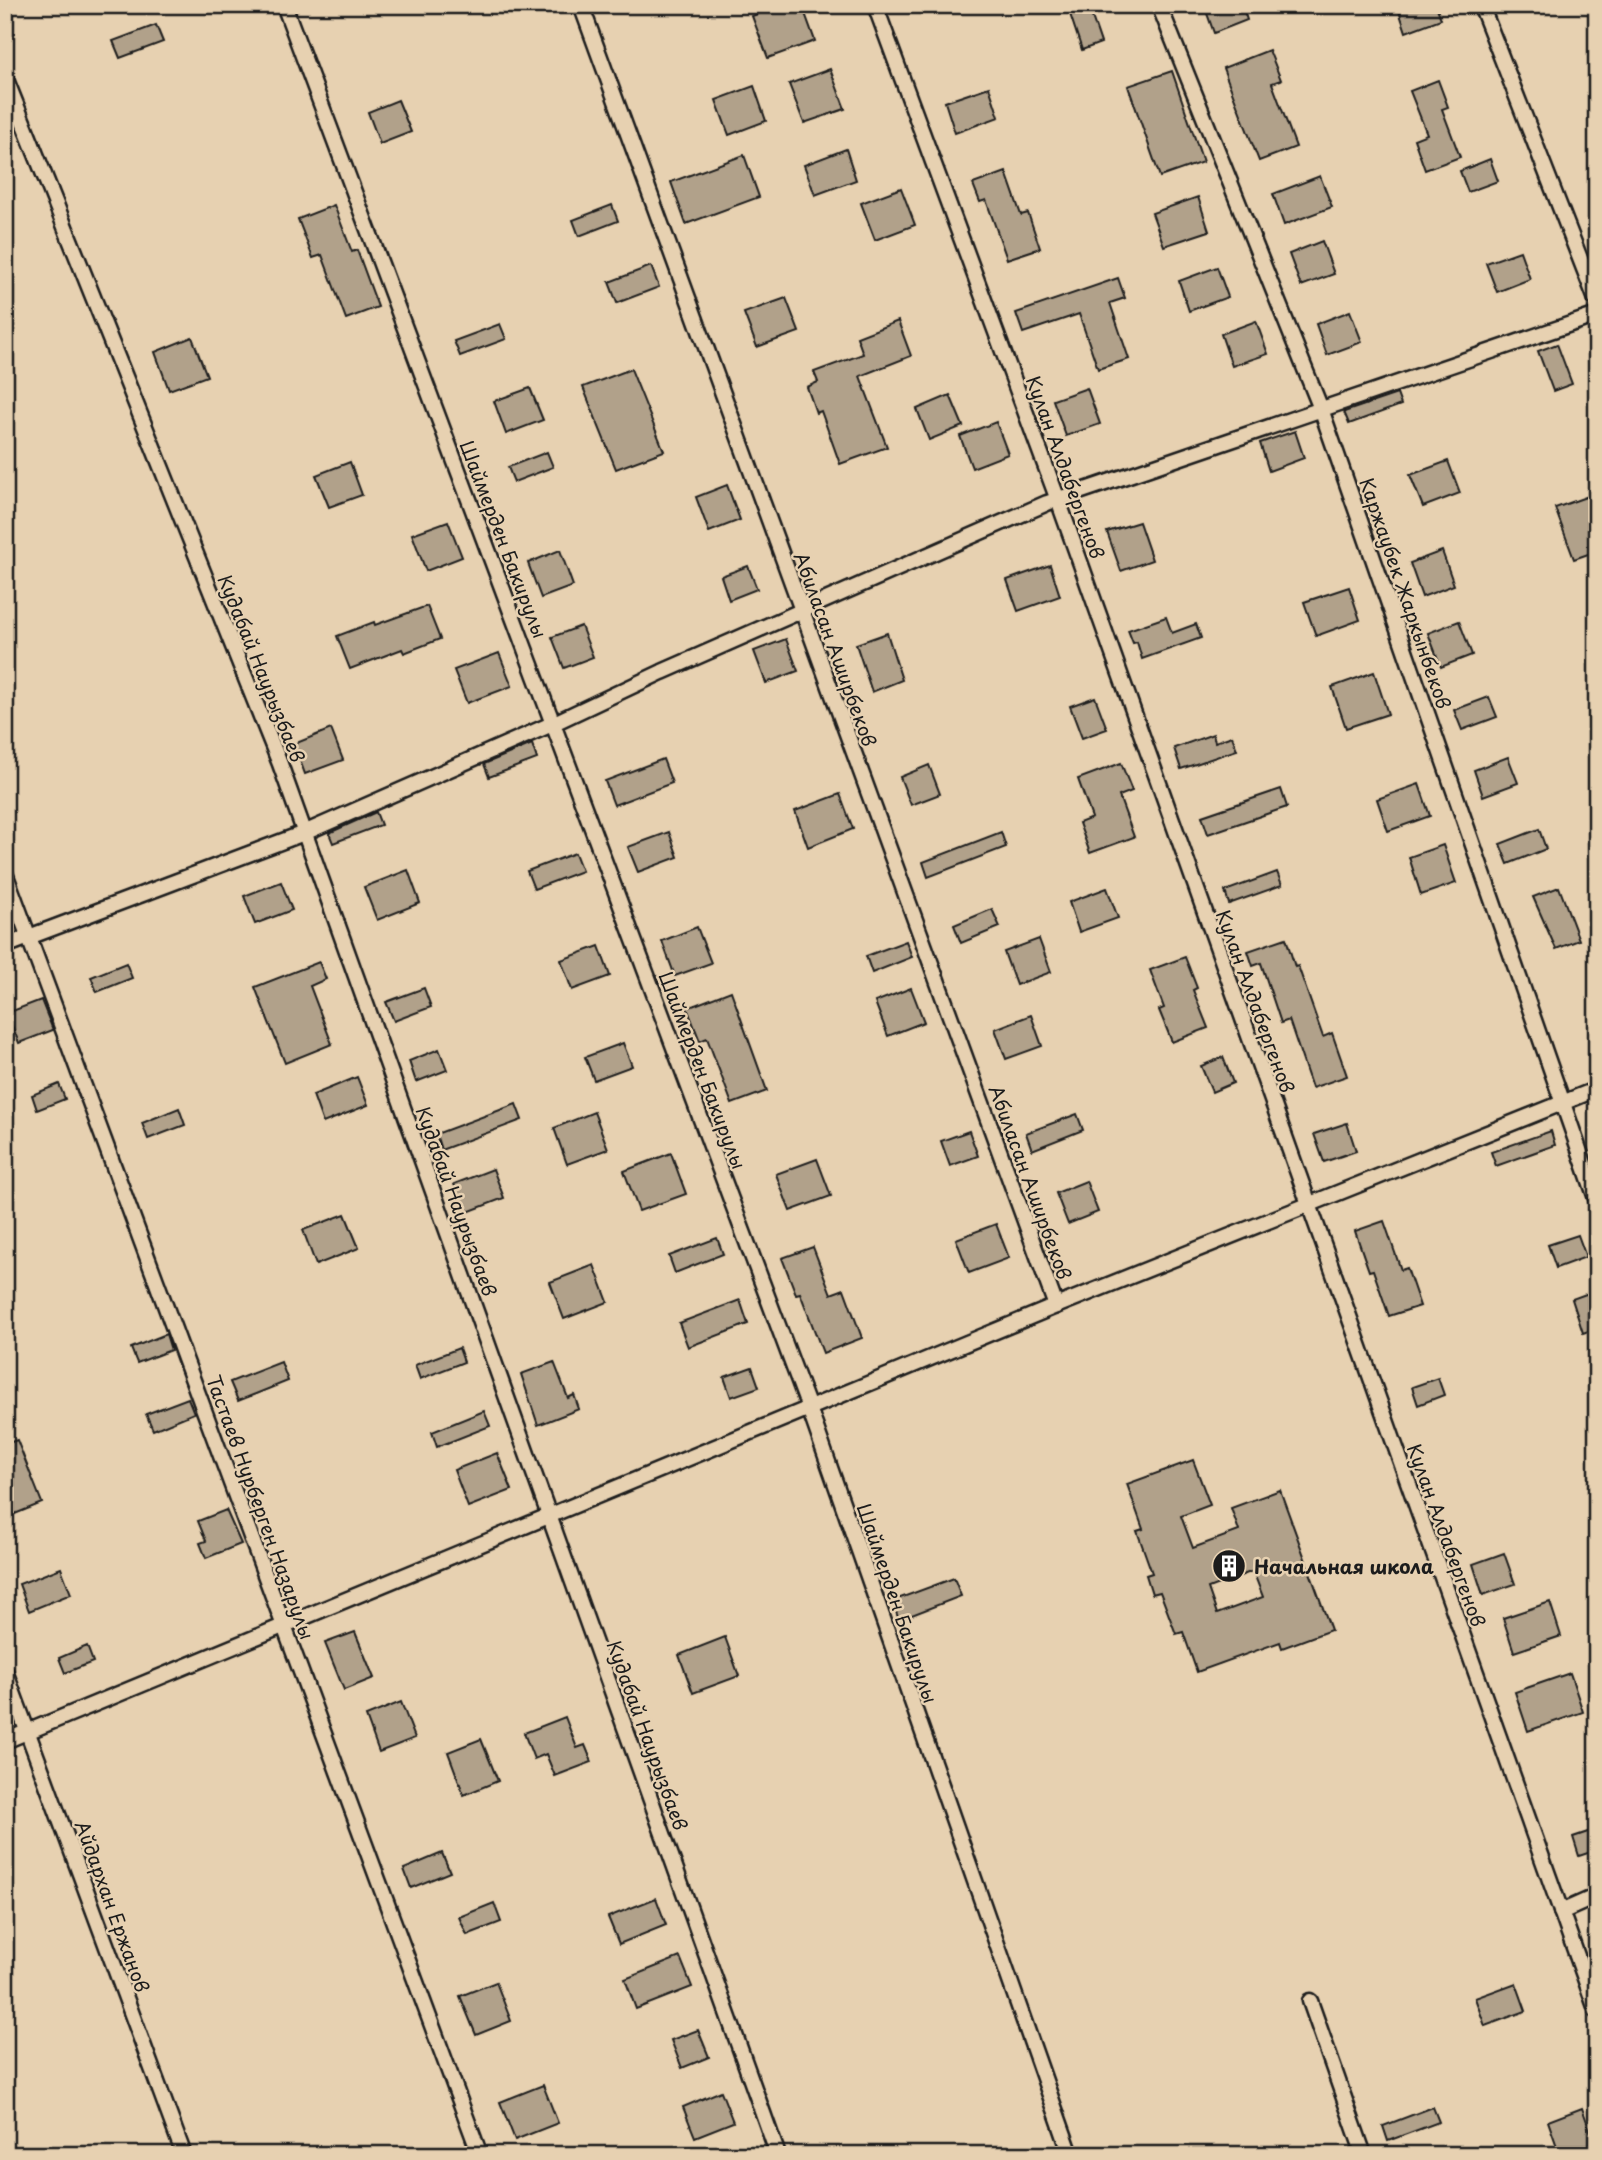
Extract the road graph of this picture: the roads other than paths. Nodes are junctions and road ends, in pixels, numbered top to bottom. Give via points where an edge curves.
1 (284, 5) edge
2 (581, 5) edge
3 (875, 5) edge
4 (1159, 5) edge
5 (1481, 5) edge
6 (5, 77) edge
7 (1597, 302) edge
8 (1597, 315) edge
9 (1321, 409) junction
10 (1058, 500) junction
11 (802, 612) junction
12 (552, 724) junction
13 (304, 833) junction
14 (5, 873) edge
15 (29, 937) junction
16 (5, 946) edge
17 (1597, 1089) edge
18 (1562, 1102) junction
19 (1597, 1201) edge
20 (1308, 1205) junction
21 (1056, 1306) junction
22 (809, 1408) junction
23 (550, 1517) junction
24 (284, 1626) junction
25 (5, 1671) edge
26 (28, 1732) junction
27 (5, 1741) edge
28 (1597, 1896) edge
29 (1561, 1912) junction
30 (1310, 2001) dead end
31 (1597, 2012) edge
32 (184, 2155) edge
33 (480, 2155) edge
34 (778, 2155) edge
35 (1070, 2155) edge
36 (1364, 2155) edge

1 - 12 street, Шаймерден Бакирулы
2 - 11 street, Абиласан Аширбеков
3 - 10 street, Кулан Алдабергенов
4 - 9 street, Каржаубек Жаркынбеков
5 - 7 street
6 - 13 street, Кудабай Наурызбаев
8 - 9 street
9 - 10 street
9 - 18 street, Каржаубек Жаркынбеков
10 - 11 street
10 - 20 street, Кулан Алдабергенов
11 - 12 street
11 - 21 street, Абиласан Аширбеков
12 - 13 street
12 - 22 street, Шаймерден Бакирулы
13 - 15 street
13 - 23 street, Кудабай Наурызбаев
14 - 15 street, Тастаев Нурберген Назарулы
15 - 16 street
15 - 24 street, Тастаев Нурберген Назарулы
17 - 18 street
18 - 19 street, Каржаубек Жаркынбеков
18 - 20 street
20 - 21 street
20 - 29 street, Кулан Алдабергенов
21 - 22 street
22 - 23 street
22 - 35 street, Шаймерден Бакирулы
23 - 24 street
23 - 34 street, Кудабай Наурызбаев
24 - 26 street
24 - 33 street, Тастаев Нурберген Назарулы
25 - 26 street, Айдархан Ержанов
26 - 27 street
26 - 32 street, Айдархан Ержанов
28 - 29 street
29 - 31 street, Кулан Алдабергенов
30 - 36 street

